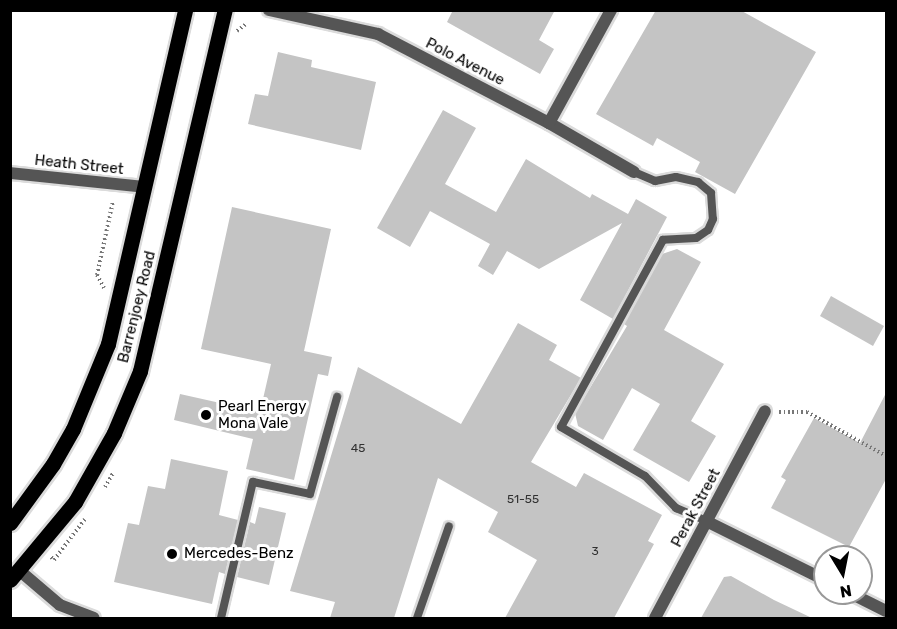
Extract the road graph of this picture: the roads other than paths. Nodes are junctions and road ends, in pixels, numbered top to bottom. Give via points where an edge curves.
1 (185, 10) edge
2 (225, 10) edge
3 (269, 10) edge
4 (611, 10) edge
5 (549, 123) junction
6 (634, 172) joint
7 (10, 173) edge
8 (145, 187) junction
9 (337, 397) dead end
10 (765, 411) road end
11 (706, 521) junction
12 (10, 523) edge
13 (449, 525) dead end
14 (14, 571) edge
15 (813, 574) edge
16 (94, 618) edge
17 (221, 618) edge
18 (417, 618) edge
19 (655, 618) edge

1 - 8 main road, Barrenjoey Road
2 - 14 main road, Barrenjoey Road via 140,371 114,433 85,485
3 - 5 street, Polo Avenue via 378,34
4 - 5 street
5 - 6 street, Polo Avenue
6 - 11 lane via 655,181 676,177 698,182 711,193 713,219 708,230 696,238 663,240 561,427 645,476 676,508
7 - 8 street, Heath Street
8 - 12 main road, Barrenjoey Road via 108,344 92,387 53,464
9 - 17 lane via 309,494 253,482
10 - 11 street, Perak Street
11 - 15 street
11 - 19 street, Perak Street
13 - 18 lane
14 - 16 street via 60,605

